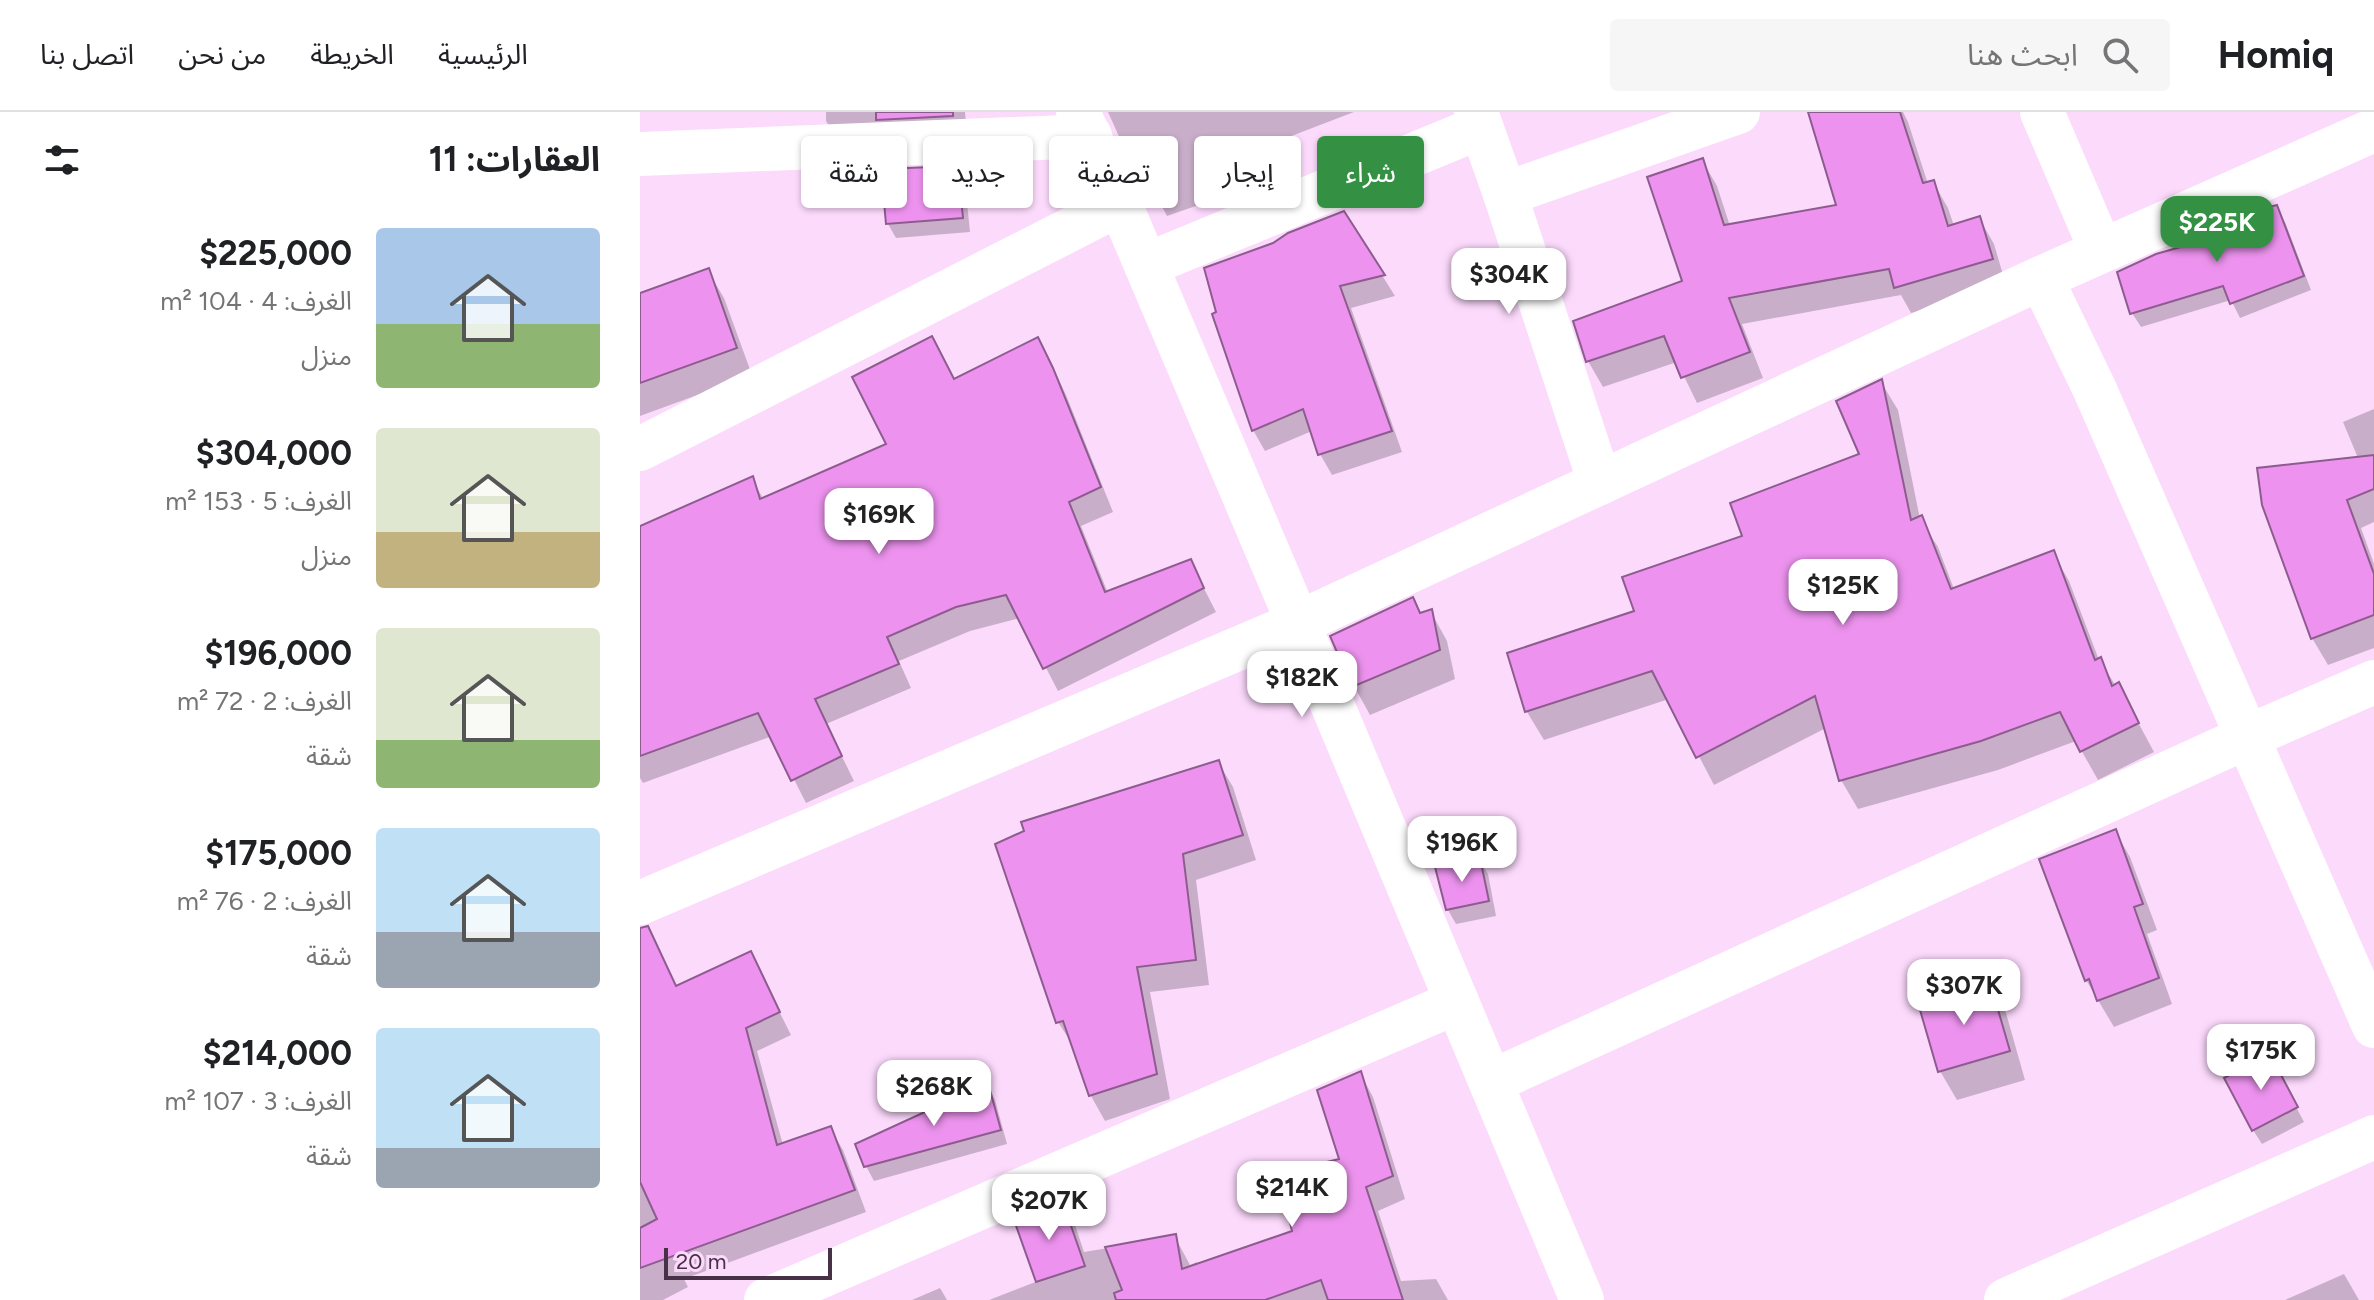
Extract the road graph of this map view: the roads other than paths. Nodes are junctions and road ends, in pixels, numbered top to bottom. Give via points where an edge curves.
1 (1738, 112) edge
2 (2042, 112) edge
3 (1479, 120) edge
4 (1084, 124) edge
5 (2374, 130) edge
6 (640, 154) edge
7 (1505, 194) junction
8 (1112, 208) edge
9 (1122, 208) edge
10 (2101, 250) junction
11 (1146, 265) junction
12 (2041, 278) junction
13 (640, 449) edge
14 (1600, 483) junction
15 (1298, 623) junction
16 (2374, 682) edge
17 (2247, 737) junction
18 (640, 903) edge
19 (1457, 1002) junction
20 (2374, 1026) edge
21 (1491, 1082) junction
22 (2374, 1137) edge
23 (766, 1300) edge
24 (1582, 1300) edge
25 (2006, 1300) edge

1 - 7 street
2 - 10 street
3 - 7 street
3 - 11 street
4 - 6 street
5 - 10 street
7 - 14 street
8 - 13 street
9 - 11 street
10 - 12 street
11 - 15 street
12 - 14 street
12 - 17 street
14 - 15 street
15 - 18 street
15 - 19 street
16 - 17 street
17 - 20 street
17 - 21 street
19 - 21 street
19 - 23 street
21 - 24 street
22 - 25 street

